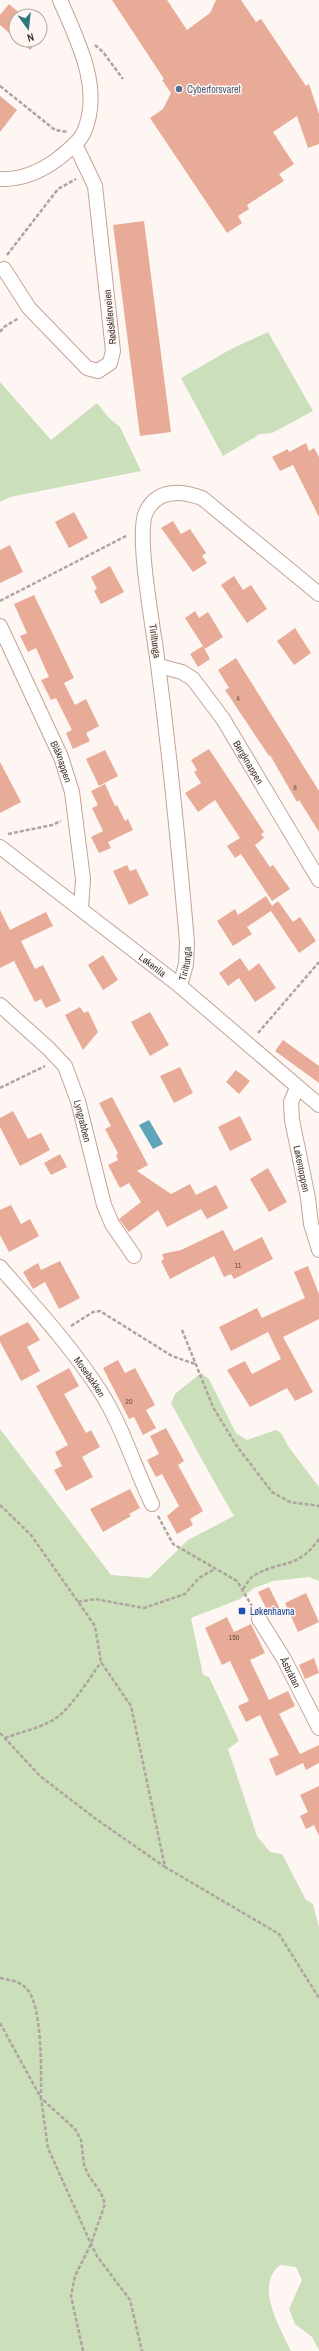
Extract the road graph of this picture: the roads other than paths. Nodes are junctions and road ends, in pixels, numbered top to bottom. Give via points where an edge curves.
1 (60, 0) edge
2 (75, 144) junction
3 (0, 179) edge
4 (4, 269) road end
5 (319, 594) edge
6 (0, 626) edge
7 (159, 666) junction
8 (2, 841) edge
9 (319, 880) edge
10 (81, 908) junction
11 (180, 986) junction
12 (0, 1005) edge
13 (297, 1088) junction
14 (319, 1105) edge
15 (319, 1250) edge
16 (134, 1256) dead end
17 (0, 1268) edge
18 (152, 1504) road end
19 (259, 1619) road end
20 (319, 1728) edge

1 - 2 street via 84,59 91,93 90,111 84,133
2 - 3 street via 48,167 27,176
2 - 4 street, Rødskiferveien via 95,186 113,343 110,363 98,371 87,368 29,308
5 - 7 street, Tiriltunga via 202,498 189,493 170,492 154,499 145,514 142,548
6 - 10 street, Blåknappen via 61,757 72,792 84,879
7 - 9 street, Bergknappen via 182,672 193,679 223,719
7 - 11 street, Tiriltunga via 187,942 186,964
8 - 10 street, Løkenlia
10 - 11 street, Løkenlia
11 - 13 street, Løkenlia
12 - 16 street, Lyngrabben via 64,1066 78,1101 104,1205 112,1224
13 - 14 street, Løkenlia
13 - 15 street, Løkentoppen via 291,1102 292,1120 311,1224
17 - 18 street, Mosebakken via 100,1391 122,1433
19 - 20 street, Åsbråtan via 284,1659

